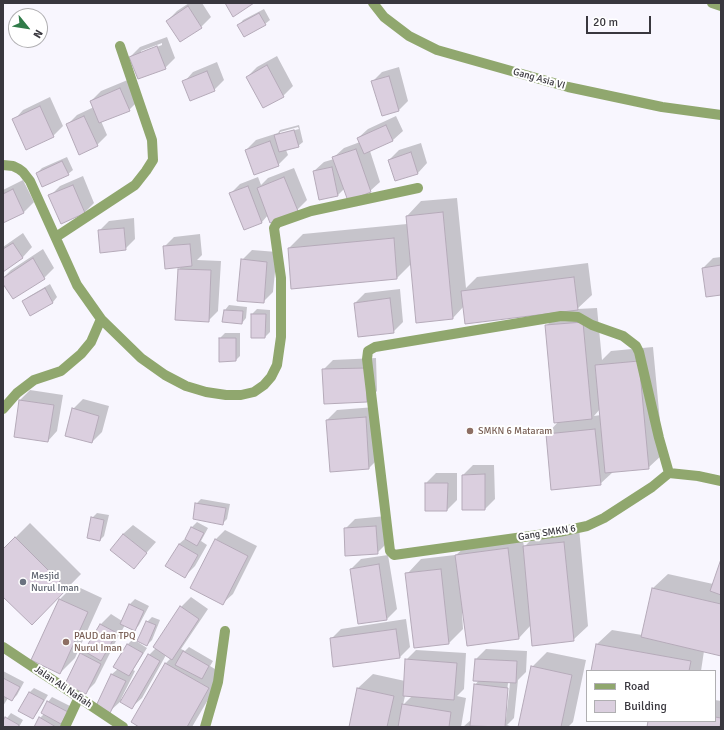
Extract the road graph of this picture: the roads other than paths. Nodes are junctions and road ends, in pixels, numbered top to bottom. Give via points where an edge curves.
1 (373, 3) edge
2 (712, 3) edge
3 (721, 6) edge
4 (120, 46) dead end
5 (721, 116) edge
6 (3, 165) edge
7 (418, 188) dead end
8 (56, 237) junction
9 (101, 319) junction
10 (3, 409) edge
11 (669, 473) junction
12 (721, 481) edge
13 (225, 631) dead end
14 (3, 648) edge
15 (78, 697) junction
16 (65, 727) edge
17 (123, 727) edge
18 (205, 727) edge

1 - 5 street, Gang Asia VI via 384,17 409,36 437,50 582,90 662,107
2 - 3 street
4 - 8 street via 152,140 152,160 135,185
6 - 8 street via 13,166 26,176
7 - 9 street via 311,211 277,223 274,228 281,278 282,337 277,365 271,377 250,394 226,395 186,386 141,358
8 - 9 street via 77,285
9 - 10 street via 91,342 81,354 61,371 34,380 17,393
11 - 11 street, Gang SMKN 6 via 652,487 587,526 394,555 390,551 368,351 374,347 561,316 578,316 592,325 623,336 636,346
11 - 12 street
13 - 18 street via 218,682
14 - 15 street, Jalan Ali Nafiah
15 - 16 street
15 - 17 street, Jalan Ali Nafiah

